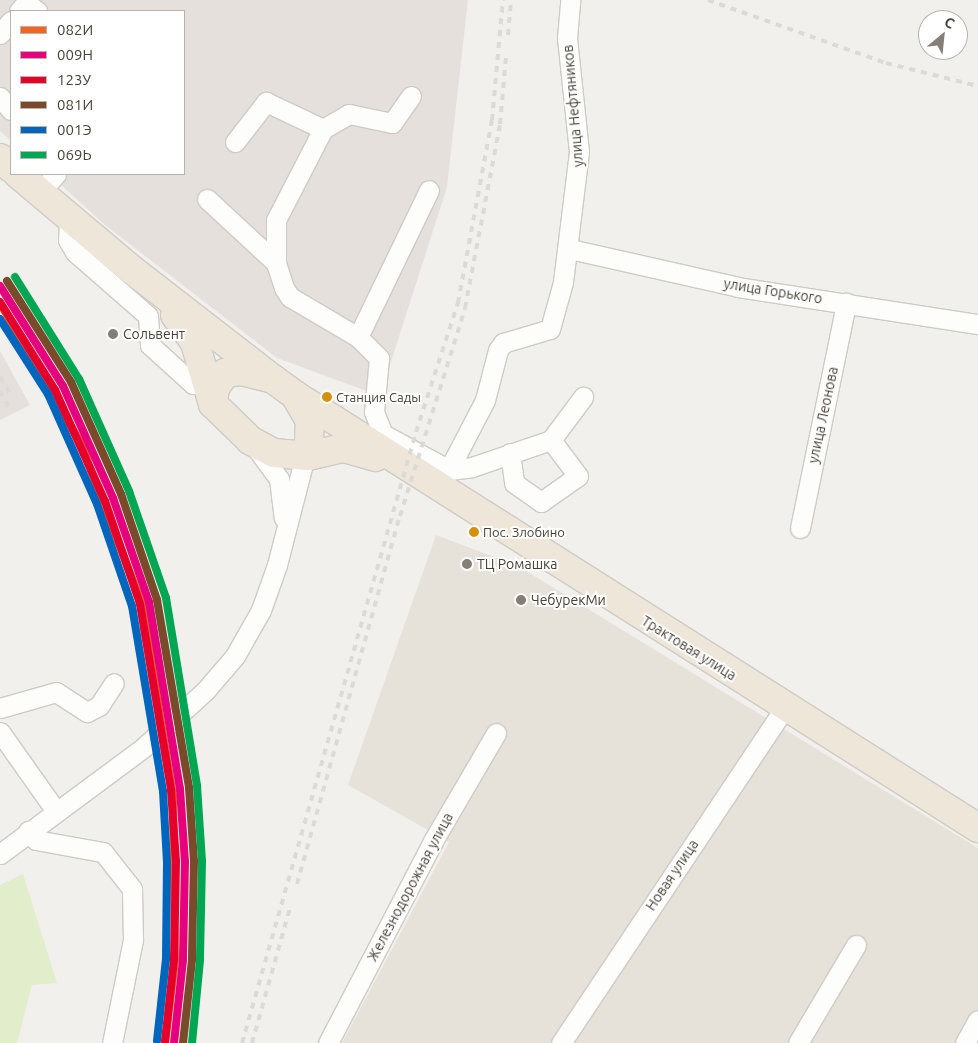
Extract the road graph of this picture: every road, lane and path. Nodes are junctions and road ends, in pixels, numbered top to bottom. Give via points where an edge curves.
1 (570, 0) edge
2 (20, 10) edge
3 (36, 10) edge
4 (10, 22) edge
5 (0, 34) edge
6 (411, 96) dead end
7 (0, 97) edge
8 (10, 109) edge
9 (323, 129) junction
10 (235, 142) dead end
11 (0, 158) edge
12 (10, 167) edge
13 (21, 175) edge
14 (48, 183) edge
15 (429, 190) dead end
16 (207, 199) dead end
17 (69, 217) junction
18 (570, 249) junction
19 (276, 263) junction
20 (131, 269) junction
21 (846, 303) junction
22 (978, 324) edge
23 (358, 337) junction
24 (273, 379) junction
25 (211, 394) junction
26 (295, 395) junction
27 (583, 397) dead end
28 (250, 440) junction
29 (551, 440) junction
30 (510, 453) junction
31 (306, 456) junction
32 (402, 465) junction
33 (443, 479) junction
34 (800, 528) dead end
35 (286, 534) junction
36 (114, 683) dead end
37 (0, 708) edge
38 (784, 708) junction
39 (0, 732) edge
40 (496, 733) dead end
41 (56, 811) junction
42 (978, 828) edge
43 (28, 831) junction
44 (0, 854) edge
45 (856, 945) dead end
46 (978, 1020) edge
47 (112, 1043) edge
48 (328, 1043) edge
49 (561, 1043) edge
50 (798, 1043) edge
51 (965, 1043) edge

1 - 18 street, улица Нефтяников via 567,38 579,152
2 - 3 street via 26,3
4 - 5 street
6 - 9 street via 392,123 349,114
7 - 8 street
9 - 10 street via 266,102
9 - 19 street via 276,220
11 - 12 highway
13 - 14 highway
14 - 17 highway
15 - 23 street
16 - 19 street
17 - 20 highway
17 - 25 street via 68,240 76,252 148,316 150,345 193,384
18 - 21 street, улица Горького via 738,287
18 - 33 street, улица Нефтяников via 550,329 503,344 485,400
19 - 23 street via 290,296
20 - 24 highway, Трактовая улица
20 - 25 highway via 173,312 195,343
21 - 22 street, улица Горького
21 - 34 street, улица Леонова
23 - 33 street via 379,358 374,412 382,434
24 - 25 highway via 241,370 225,373
24 - 26 highway, Трактовая улица
25 - 28 highway
26 - 31 highway via 310,421
26 - 32 highway, Трактовая улица
27 - 29 street
28 - 31 highway via 274,453
28 - 35 street via 279,479
29 - 30 street
29 - 30 street via 578,476 542,502 514,483
30 - 33 street
31 - 32 highway via 344,448
31 - 35 street
32 - 33 highway, Трактовая улица
33 - 38 highway, Трактовая улица
35 - 41 street via 261,610 235,656 205,691 144,746
36 - 37 street via 99,706 87,712 56,692
38 - 42 highway, Трактовая улица
38 - 49 street, Новая улица
39 - 41 street
40 - 48 street, Железнодорожная улица via 433,841
41 - 43 street
43 - 44 street
43 - 47 street via 36,840 103,852 132,889 133,940
45 - 50 street
46 - 51 street

